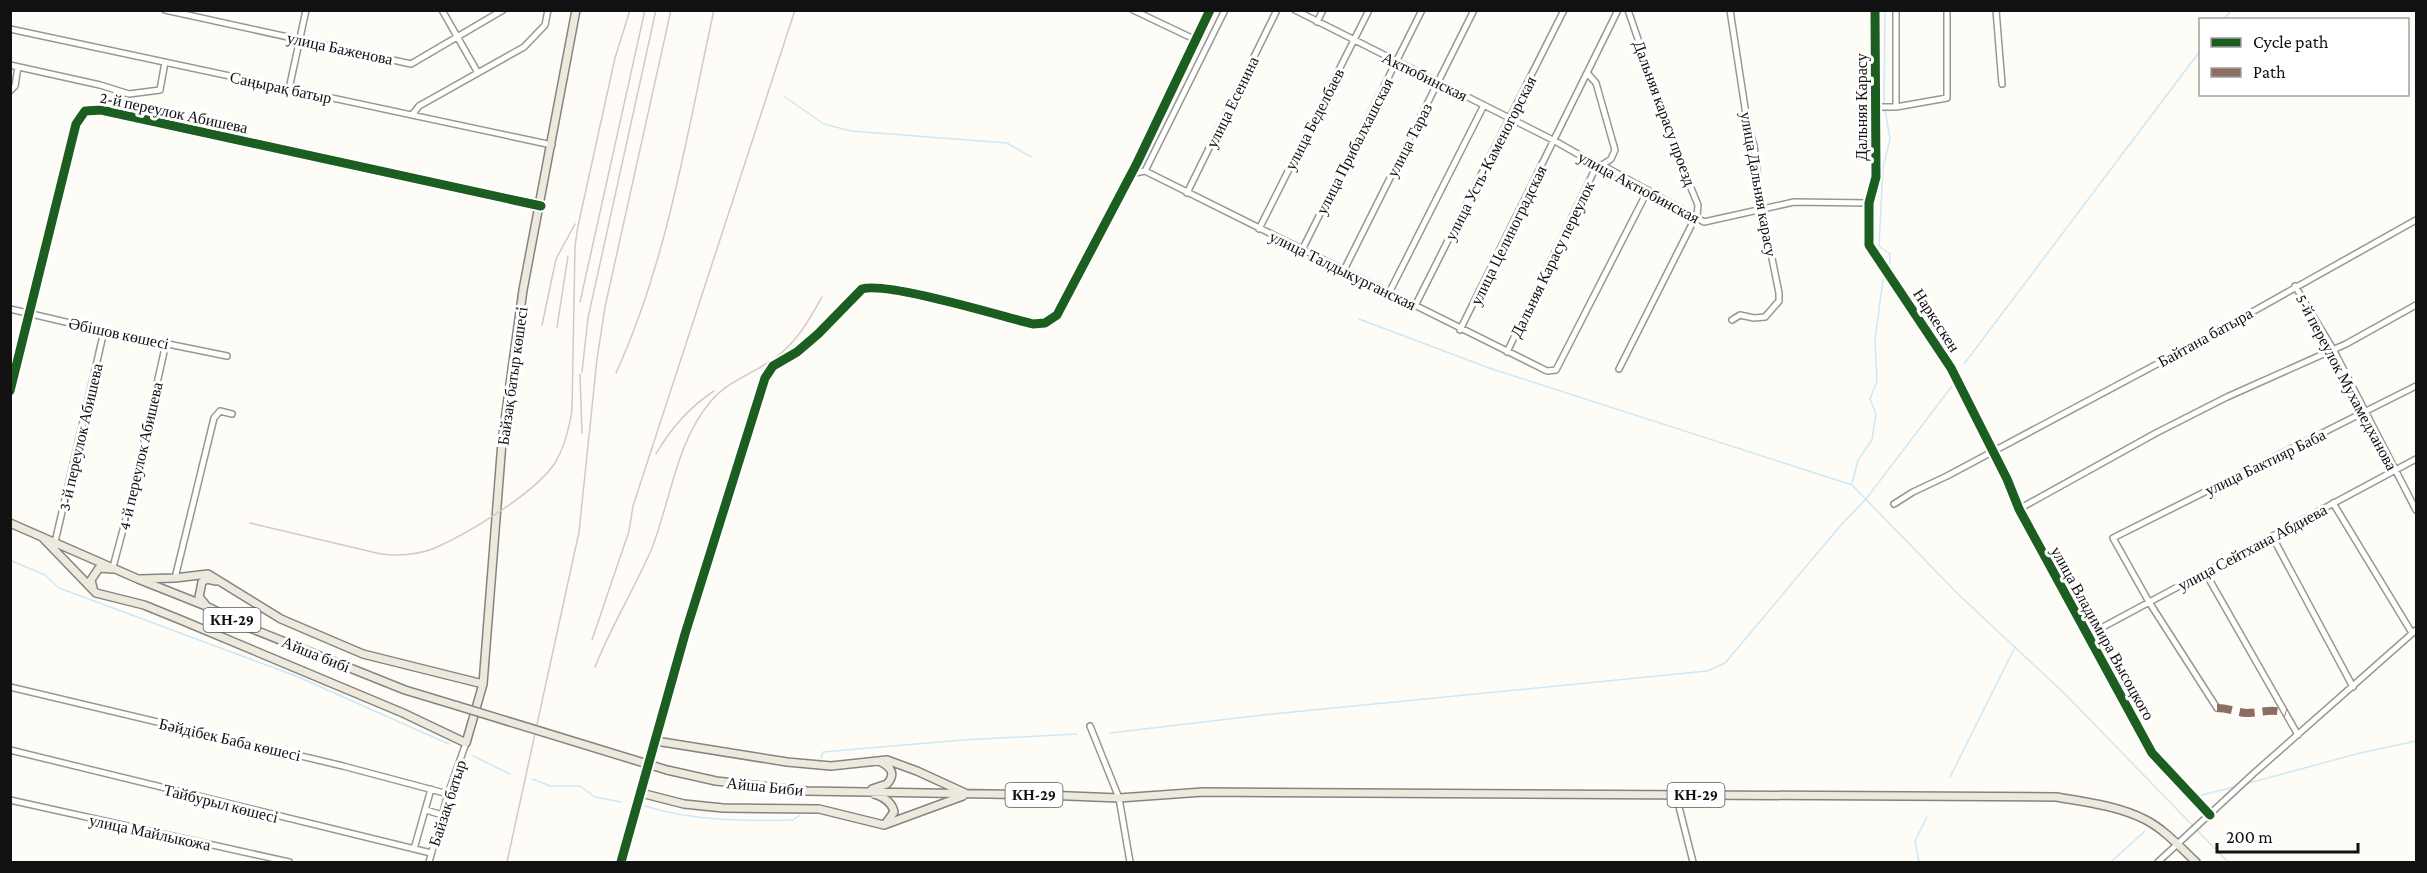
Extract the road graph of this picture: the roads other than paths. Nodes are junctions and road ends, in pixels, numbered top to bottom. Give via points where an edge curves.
1 (165, 10) edge
2 (306, 10) edge
3 (442, 10) edge
4 (503, 10) edge
5 (548, 10) edge
6 (576, 10) edge
7 (1133, 10) edge
8 (1210, 10) edge
9 (1225, 10) edge
10 (1277, 10) edge
11 (1295, 10) edge
12 (1323, 10) edge
13 (1369, 10) edge
14 (1422, 10) edge
15 (1474, 10) edge
16 (1564, 10) edge
17 (1618, 10) edge
18 (1628, 10) edge
19 (1730, 10) edge
20 (1875, 10) edge
21 (1896, 10) edge
22 (1947, 10) edge
23 (1996, 10) edge
24 (1317, 22) junction
25 (10, 29) edge
26 (457, 37) junction
27 (299, 39) junction
28 (1196, 40) junction
29 (1354, 41) junction
30 (165, 62) junction
31 (1396, 62) junction
32 (10, 65) edge
33 (18, 67) junction
34 (478, 73) junction
35 (1588, 74) junction
36 (1438, 82) junction
37 (2002, 84) dead end
38 (289, 88) junction
39 (10, 91) edge
40 (1484, 105) junction
41 (1876, 106) junction
42 (1894, 106) junction
43 (412, 115) junction
44 (1510, 118) junction
45 (1555, 141) junction
46 (552, 145) junction
47 (1600, 165) junction
48 (1144, 171) junction
49 (1130, 174) junction
50 (1648, 190) junction
51 (1186, 193) junction
52 (1869, 203) junction
53 (541, 206) junction
54 (1762, 209) junction
55 (1696, 217) junction
56 (2416, 220) edge
57 (1259, 229) junction
58 (1302, 250) junction
59 (1344, 270) junction
60 (2295, 286) junction
61 (1389, 293) junction
62 (2416, 305) edge
63 (1415, 306) junction
64 (10, 309) edge
65 (29, 312) junction
66 (1732, 320) dead end
67 (1460, 330) junction
68 (104, 331) junction
69 (166, 344) junction
70 (2333, 349) junction
71 (1507, 352) junction
72 (227, 356) dead end
73 (1619, 369) dead end
74 (2416, 386) edge
75 (10, 391) edge
76 (2365, 413) junction
77 (232, 414) dead end
78 (1993, 451) junction
79 (2416, 459) edge
80 (2395, 471) junction
81 (1894, 504) dead end
82 (2333, 504) junction
83 (2019, 509) junction
84 (2416, 510) edge
85 (10, 523) edge
86 (2272, 536) junction
87 (42, 537) junction
88 (55, 542) junction
89 (115, 569) junction
90 (2205, 572) junction
91 (175, 578) junction
92 (138, 579) junction
93 (225, 584) junction
94 (96, 593) junction
95 (2149, 602) junction
96 (206, 606) junction
97 (2414, 631) edge
98 (2088, 634) junction
99 (483, 684) junction
100 (10, 687) edge
101 (2353, 687) junction
102 (2217, 708) dead end
103 (1090, 726) dead end
104 (2298, 735) junction
105 (656, 741) junction
106 (466, 743) junction
107 (10, 750) edge
108 (878, 760) junction
109 (667, 770) joint
110 (431, 789) junction
111 (864, 791) junction
112 (641, 793) junction
113 (448, 794) junction
114 (968, 794) junction
115 (1676, 795) junction
116 (1119, 798) junction
117 (10, 800) edge
118 (426, 810) junction
119 (442, 815) junction
120 (2210, 815) junction
121 (884, 825) junction
122 (2177, 843) junction
123 (414, 849) junction
124 (431, 854) junction
125 (289, 862) edge
126 (429, 862) edge
127 (621, 862) edge
128 (1130, 862) edge
129 (1693, 862) edge
130 (2158, 862) edge
131 (2196, 862) edge

1 - 27 street, улица Баженова
2 - 27 street
3 - 26 street
4 - 26 street, улица Баженова
5 - 34 street via 545,26 524,47
6 - 46 main road, Байзақ батыр көшесі
7 - 28 street
8 - 28 street
9 - 48 street
10 - 51 street, улица Есенина
11 - 24 street, Актюбинская
12 - 24 street
13 - 29 street, улица Беделбаев
14 - 31 street, улица Прибалхашская
15 - 36 street, улица Тараз
16 - 44 street, улица Усть-Каменогорская
17 - 35 street, улица Целиноградская
18 - 55 street, Дальняя карасу проезд via 1698,205
19 - 54 street, улица Дальняя карасу
20 - 41 street, Дальняя Карасу
21 - 42 street
22 - 42 street via 1947,98
23 - 37 street
24 - 29 street, Актюбинская
25 - 30 street, Саңырақ батыр
26 - 27 street, улица Баженова via 411,64
26 - 34 street
27 - 38 street
28 - 49 street
29 - 31 street, Актюбинская
29 - 57 street, улица Беделбаев
30 - 33 street via 160,90 129,94
30 - 38 street, Саңырақ батыр
31 - 36 street, Актюбинская
31 - 58 street, улица Прибалхашская
32 - 33 street
33 - 39 street via 15,86
34 - 43 street via 419,106
35 - 45 street, улица Целиноградская
35 - 47 street, Дальняя Карасу переулок via 1596,83 1615,150 1611,159
36 - 40 street, Актюбинская
36 - 59 street, улица Тараз
38 - 43 street, Саңырақ батыр
40 - 44 street, Актюбинская
40 - 61 street
41 - 42 street
41 - 52 street, Дальняя Карасу via 1876,177
43 - 46 street, Саңырақ батыр
44 - 45 street, Актюбинская
44 - 63 street, улица Усть-Каменогорская
45 - 47 street, улица Актюбинская
45 - 67 street, улица Целиноградская
46 - 53 main road, Байзақ батыр көшесі
47 - 50 street, улица Актюбинская
47 - 71 street, Дальняя Карасу переулок
48 - 49 street
48 - 51 street, улица Талдыкурганская
49 - 105 street via 1057,315 1049,321 1033,324 870,286 862,289 797,352 773,366 765,378 685,634
50 - 55 street, улица Актюбинская
50 - 71 street, улица Талдыкурганская via 1556,370 1547,371
51 - 57 street, улица Талдыкурганская
52 - 54 street, улица Актюбинская via 1794,202
52 - 78 street, Наркескен via 1869,245 1951,368
53 - 65 street, 2-й переулок Абишева via 101,110 85,111 76,124
53 - 99 main road, Байзақ батыр көшесі via 523,290 502,441
54 - 55 street, улица Актюбинская via 1704,222
54 - 66 street, улица Дальняя карасу via 1779,301 1765,317 1740,315
55 - 73 street
56 - 60 street, Байтана батыра
57 - 58 street, улица Талдыкурганская
58 - 59 street, улица Талдыкурганская
59 - 61 street, улица Талдыкурганская
60 - 70 street, 5-й переулок Мухамедханова
60 - 78 street, Байтана батыра
61 - 63 street, улица Талдыкурганская
62 - 70 street
63 - 67 street, улица Талдыкурганская
64 - 65 street, Әбішов көшесі
65 - 68 street, Әбішов көшесі
65 - 75 street, 2-й переулок Абишева
67 - 71 street, улица Талдыкурганская
68 - 69 street, Әбішов көшесі
68 - 88 street, 3-й переулок Абишева
69 - 72 street, Әбішов көшесі
69 - 89 street, 4-й переулок Абишева
70 - 76 street, 5-й переулок Мухамедханова
70 - 83 street via 2156,433
74 - 76 street, улица Бактияр Баба
76 - 80 street, 5-й переулок Мухамедханова
76 - 95 street, улица Бактияр Баба via 2113,538
77 - 91 street via 220,411 214,418
78 - 81 street, Байтана батыра
78 - 83 street, улица Владимира Высоцкого
79 - 80 street, улица Сейтхана Абдиева
80 - 82 street, улица Сейтхана Абдиева
80 - 84 street, 5-й переулок Мухамедханова
82 - 86 street, улица Сейтхана Абдиева
82 - 97 street
83 - 98 street, улица Владимира Высоцкого
85 - 87 main road, Айша бибі / КН-29
86 - 90 street, улица Сейтхана Абдиева
86 - 101 street
87 - 88 main road, Айша бибі / КН-29
87 - 94 main road
88 - 89 main road, Айша бибі / КН-29
89 - 92 main road, Айша бибі / КН-29
89 - 94 main road via 99,568 95,572 91,585
90 - 95 street, улица Сейтхана Абдиева
90 - 104 street
91 - 92 main road
91 - 93 main road via 208,574
92 - 96 main road, Айша бибі / КН-29
93 - 96 main road via 202,582 199,597
93 - 99 main road via 281,619 363,654
94 - 106 main road via 182,620
95 - 98 street, улица Сейтхана Абдиева
95 - 102 street
96 - 109 main road, Айша бибі / КН-29, bridge via 250,628 405,690
97 - 101 street
98 - 120 street, улица Владимира Высоцкого via 2152,753
99 - 106 main road, Байзақ батыр көшесі
100 - 110 street, Бәйдібек Баба көшесі
101 - 104 street
103 - 116 street
104 - 120 street
105 - 108 main road via 831,766
105 - 112 street
106 - 113 street, Байзақ батыр
107 - 123 street, Тайбурыл көшесі
108 - 111 main road via 892,771 890,781
108 - 114 main road via 909,767
109 - 111 main road, Айша Биби / КН-29 via 759,787
110 - 113 street, Бәйдібек Баба көшесі
110 - 118 street
111 - 114 main road, КН-29
111 - 121 main road via 893,805 894,812
112 - 121 main road via 684,804 723,808 819,810
112 - 127 street
113 - 119 street, Байзақ батыр
114 - 116 main road, КН-29
114 - 121 main road
115 - 116 main road, КН-29 via 1203,792
115 - 122 main road, КН-29 via 2056,797 2097,803 2146,820
115 - 129 street
116 - 128 street
117 - 125 street, улица Майлыкожа
118 - 119 street
118 - 123 street
119 - 124 street, Байзақ батыр
120 - 122 street
122 - 130 street
122 - 131 main road, КН-29
123 - 124 street, Тайбурыл көшесі
124 - 126 street, Байзақ батыр

